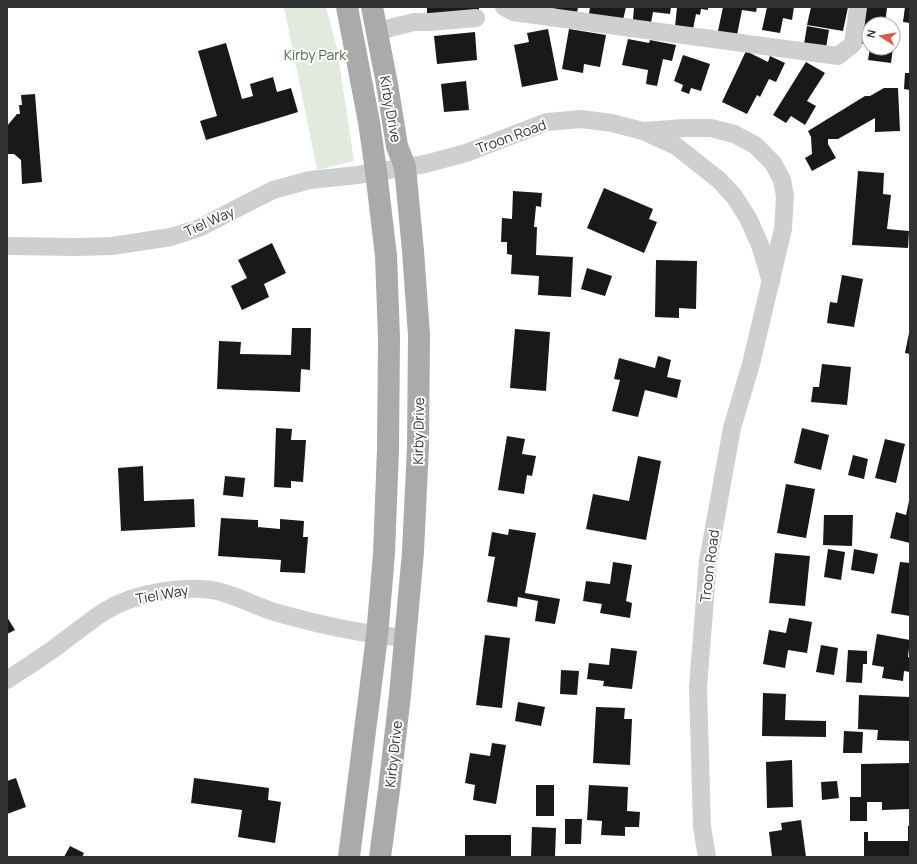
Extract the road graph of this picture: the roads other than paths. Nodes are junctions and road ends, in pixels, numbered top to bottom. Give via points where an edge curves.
1 (347, 7) edge
2 (372, 7) edge
3 (504, 7) edge
4 (858, 7) edge
5 (476, 18) dead end
6 (378, 31) junction
7 (643, 131) junction
8 (405, 167) junction
9 (376, 171) junction
10 (7, 246) edge
11 (771, 282) junction
12 (377, 636) junction
13 (406, 638) junction
14 (7, 680) edge
15 (349, 857) edge
16 (380, 857) edge
17 (707, 857) edge

1 - 9 main road, Kirby Drive
2 - 6 main road, Kirby Drive
3 - 4 street via 513,12 838,56 853,44
5 - 6 street via 414,22
6 - 8 main road, Kirby Drive via 397,146
7 - 8 street, Troon Road via 581,119 547,122 466,153
7 - 11 street, Troon Road via 676,146 719,180 734,196 748,218 760,245
7 - 11 street, Troon Road via 711,128 734,134 755,145 773,163 782,180 785,196 783,229
8 - 9 street, Tiel Way
8 - 13 main road, Kirby Drive via 419,335 418,446
9 - 10 street, Tiel Way via 310,180 273,190 199,228 171,237 112,246
9 - 12 main road, Kirby Drive via 386,256 389,338 384,554
11 - 17 street, Troon Road via 732,428 708,560 698,687 702,827
12 - 13 street, Tiel Way
12 - 14 street, Tiel Way via 276,613 223,592 198,588 175,589 122,602
12 - 15 main road, Kirby Drive
13 - 16 main road, Kirby Drive

